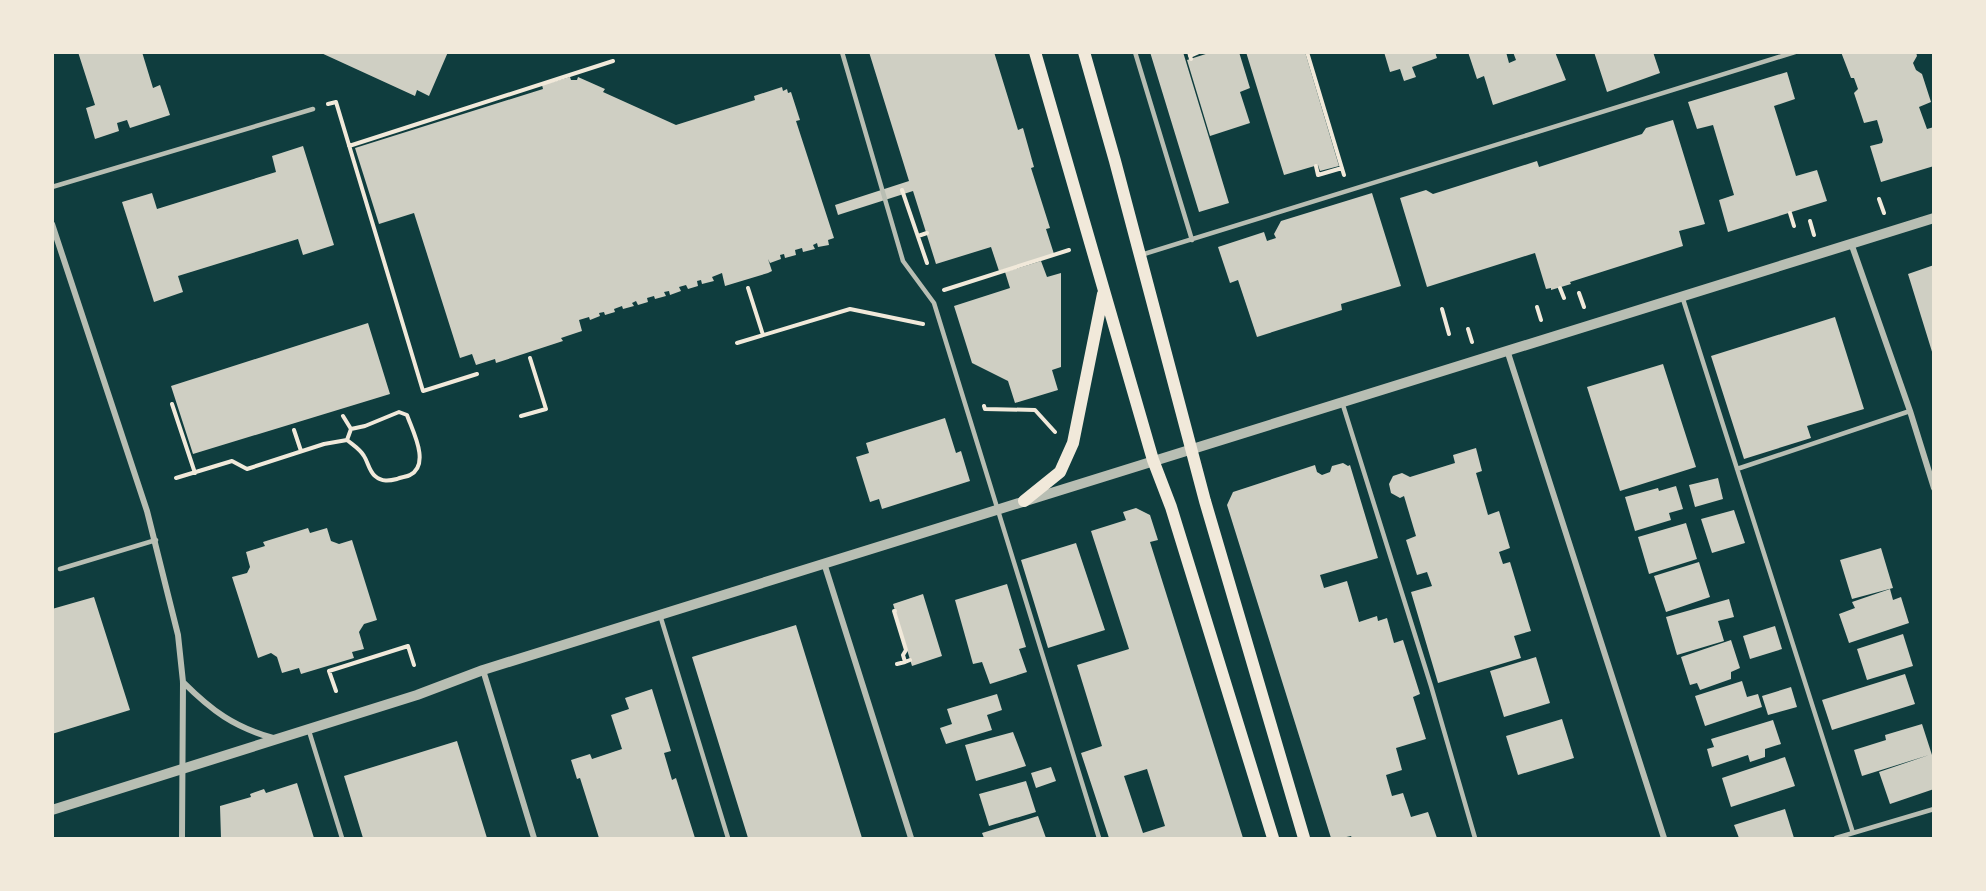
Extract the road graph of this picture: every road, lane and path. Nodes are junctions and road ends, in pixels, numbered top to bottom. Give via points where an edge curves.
1 (842, 52) edge
2 (1035, 52) edge
3 (1084, 52) edge
4 (1135, 52) edge
5 (1199, 52) edge
6 (1307, 52) edge
7 (1795, 52) edge
8 (1190, 56) edge
9 (613, 61) dead end
10 (313, 109) joint
11 (349, 146) junction
12 (1316, 166) dead end
13 (1342, 168) junction
14 (52, 187) edge
15 (902, 190) dead end
16 (1349, 191) junction
17 (1790, 213) dead end
18 (1934, 218) edge
19 (52, 224) edge
20 (1794, 226) dead end
21 (927, 233) dead end
22 (918, 236) junction
23 (1192, 240) junction
24 (1851, 243) junction
25 (1069, 250) dead end
26 (1139, 256) junction
27 (928, 267) dead end
28 (748, 288) dead end
29 (1560, 288) dead end
30 (1104, 290) junction
31 (939, 291) dead end
32 (1682, 296) junction
33 (1564, 298) dead end
34 (1442, 309) dead end
35 (925, 324) dead end
36 (1449, 334) dead end
37 (763, 335) junction
38 (737, 343) dead end
39 (1507, 350) junction
40 (530, 358) dead end
41 (477, 374) dead end
42 (981, 398) dead end
43 (1342, 402) junction
44 (172, 404) dead end
45 (1910, 411) junction
46 (343, 416) dead end
47 (521, 416) dead end
48 (351, 429) junction
49 (294, 430) dead end
50 (1056, 433) dead end
51 (347, 440) junction
52 (1191, 449) junction
53 (301, 451) junction
54 (1153, 460) junction
55 (1737, 469) junction
56 (195, 472) junction
57 (176, 478) dead end
58 (1934, 488) edge
59 (1024, 501) junction
60 (996, 509) junction
61 (156, 540) junction
62 (824, 563) junction
63 (60, 569) dead end
64 (895, 611) dead end
65 (660, 615) junction
66 (897, 664) dead end
67 (414, 665) dead end
68 (483, 670) junction
69 (183, 682) junction
70 (336, 691) dead end
71 (309, 728) junction
72 (276, 740) junction
73 (182, 768) junction
74 (1934, 809) edge
75 (52, 810) edge
76 (1853, 833) junction
77 (182, 838) edge
78 (342, 838) edge
79 (534, 838) edge
80 (728, 838) edge
81 (911, 838) edge
82 (1099, 838) edge
83 (1274, 838) edge
84 (1304, 838) edge
85 (1475, 838) edge
86 (1664, 838) edge
87 (1836, 838) edge

1 - 60 lane via 903,261 934,303
2 - 30 main road
3 - 26 main road
4 - 23 lane
5 - 8 path
6 - 13 path
7 - 16 lane
9 - 11 path
10 - 11 path via 336,102
10 - 14 lane
11 - 41 path via 423,391
12 - 13 path via 1318,175
13 - 16 path
15 - 22 path
16 - 23 lane
17 - 20 path
18 - 24 street
19 - 61 street
21 - 22 path
22 - 27 path
23 - 26 lane
24 - 32 street
24 - 45 street
25 - 31 path
26 - 52 main road
28 - 37 path
29 - 33 path
30 - 54 main road
30 - 59 main road via 1073,443 1060,472
32 - 39 street
32 - 55 lane
34 - 36 path
35 - 37 path via 850,309
37 - 38 path
39 - 43 street
39 - 86 street
40 - 47 path via 546,409
42 - 50 path via 985,408 1035,410
43 - 52 street
43 - 85 lane
44 - 56 path
45 - 55 lane
45 - 58 street
46 - 48 path
48 - 51 path
48 - 51 path via 404,412 415,438 419,463 411,475 382,480 371,472 365,456
49 - 53 path
51 - 53 path
52 - 54 street
52 - 84 main road
53 - 56 path via 247,469 232,461
54 - 59 street
54 - 83 main road
55 - 76 lane
56 - 57 path
59 - 60 street
60 - 62 street
60 - 82 lane
61 - 63 lane
61 - 69 street via 178,635
62 - 65 street
62 - 81 street
64 - 66 path via 906,650 903,655 908,661
65 - 68 street
65 - 80 lane
67 - 70 path via 408,646 329,671
68 - 71 street
68 - 79 street
69 - 72 street via 226,720
69 - 73 street
71 - 72 street
71 - 78 lane
72 - 73 street
73 - 75 street
73 - 77 street
74 - 76 lane
76 - 87 lane

